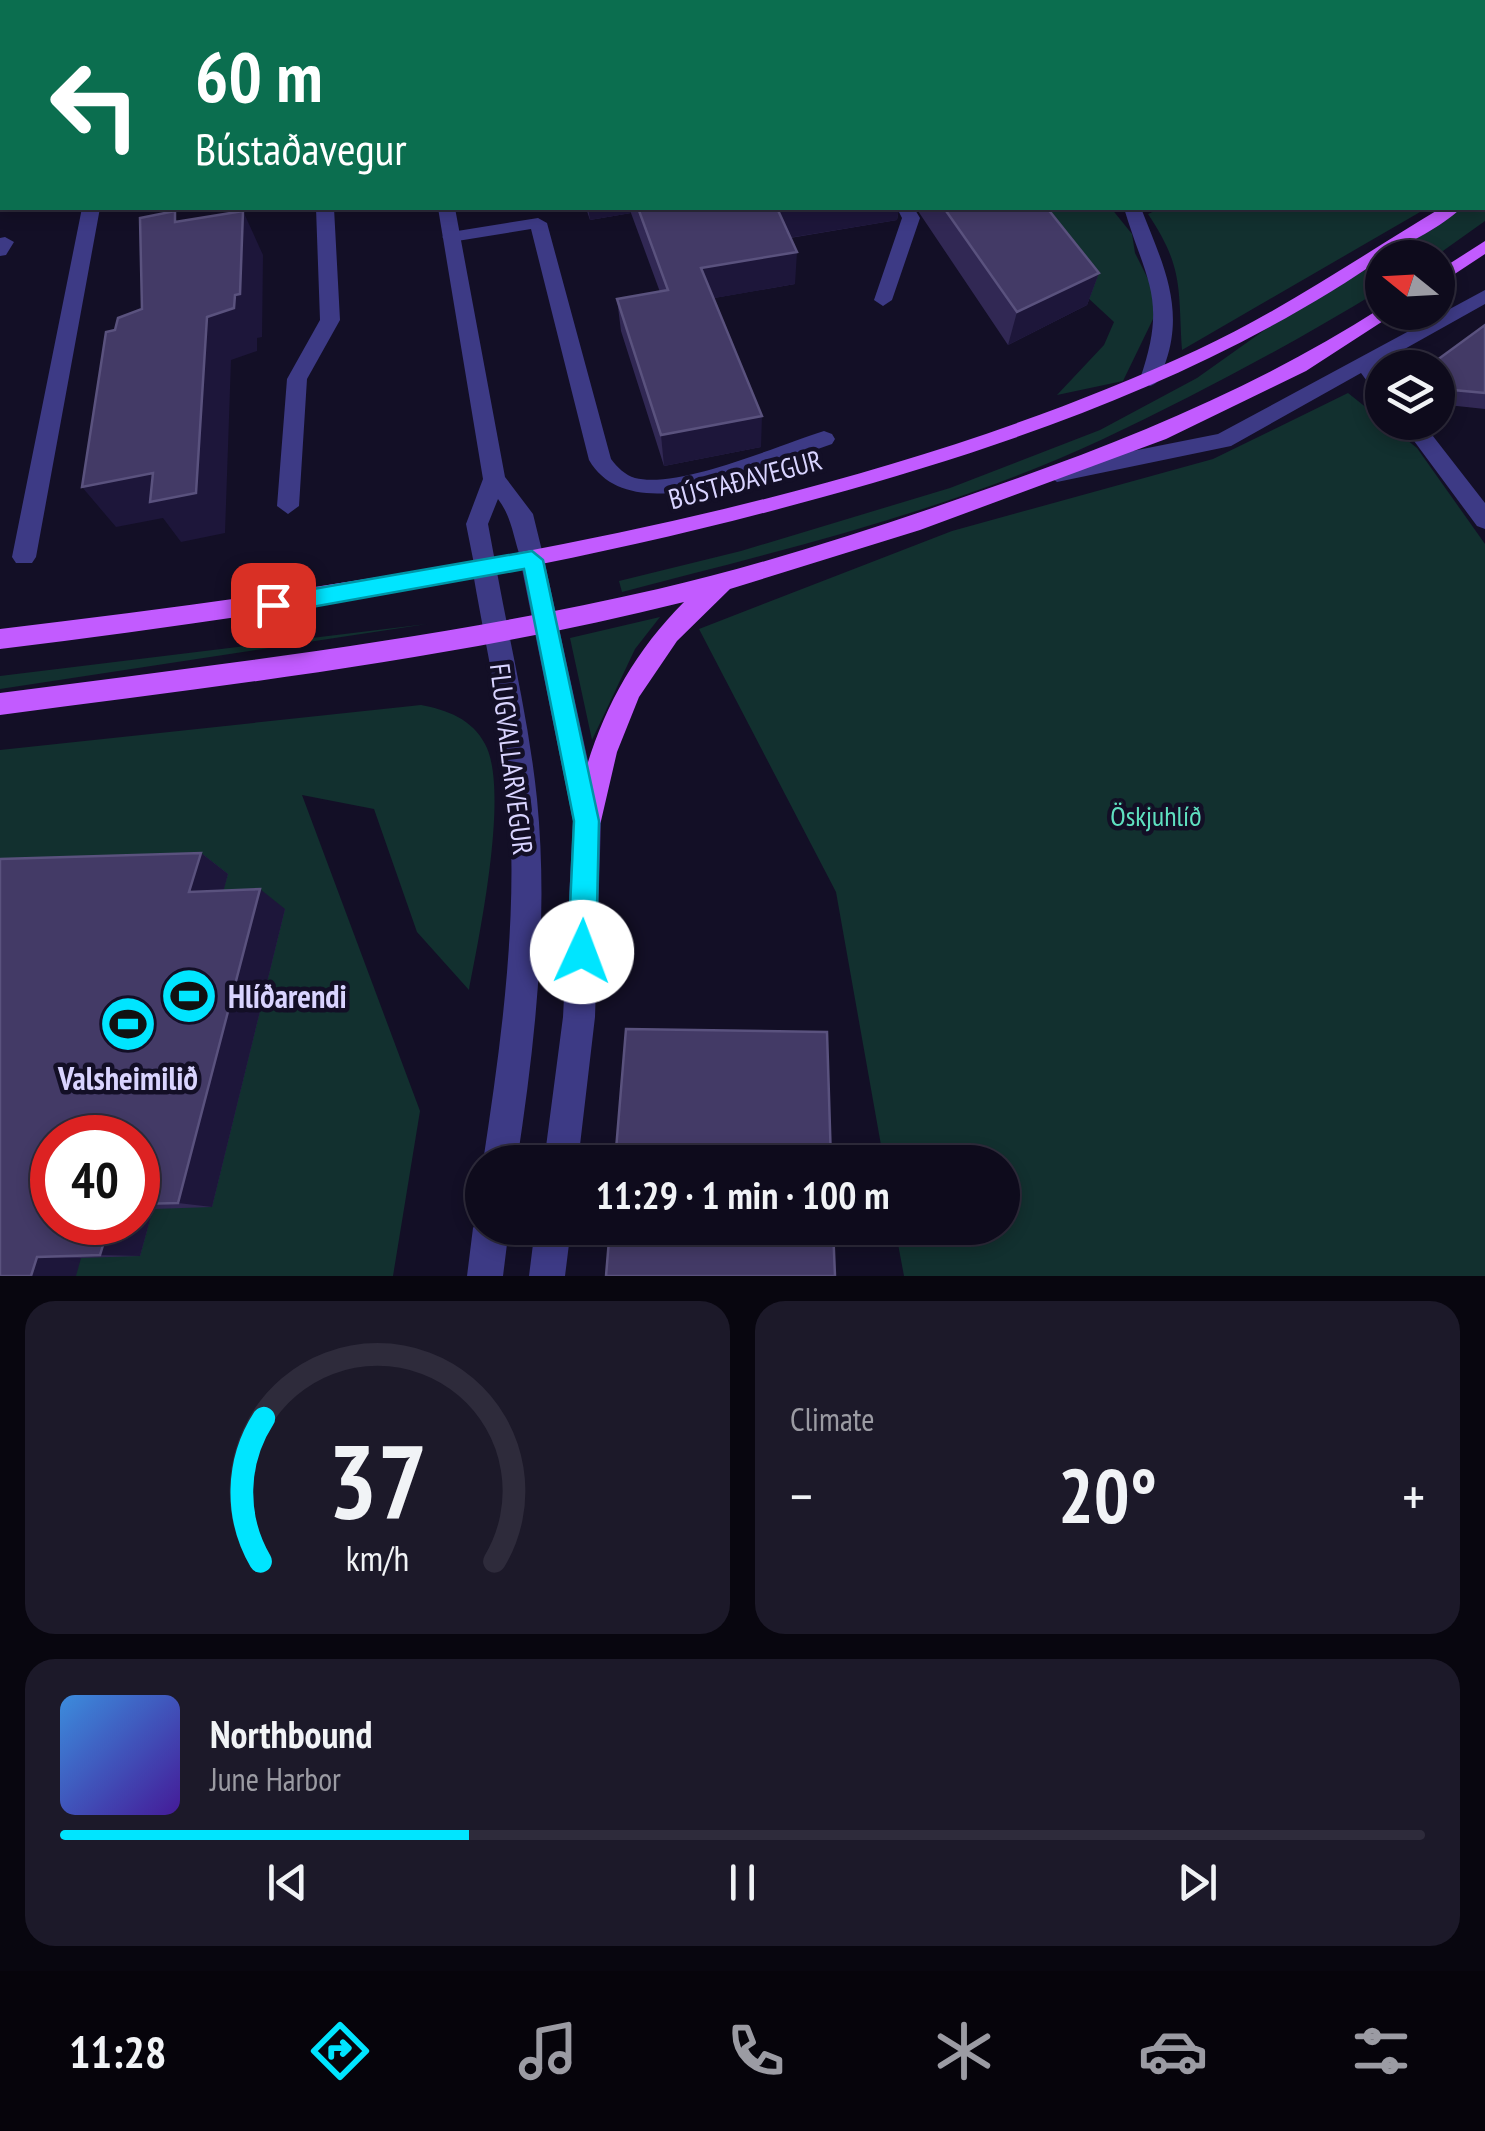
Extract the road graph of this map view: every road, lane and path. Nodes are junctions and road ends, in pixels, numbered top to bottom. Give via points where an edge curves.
1 (91, 210) edge
2 (325, 210) edge
3 (446, 210) edge
4 (907, 210) edge
5 (1133, 210) edge
6 (1449, 210) edge
7 (536, 215) edge
8 (451, 237) junction
9 (1485, 246) edge
10 (1455, 267) edge
11 (1485, 296) edge
12 (882, 300) dead end
13 (1365, 326) edge
14 (1392, 350) edge
15 (1365, 366) edge
16 (1150, 379) junction
17 (824, 439) dead end
18 (1424, 440) edge
19 (1052, 475) junction
20 (494, 479) junction
21 (288, 506) dead end
22 (1485, 520) edge
23 (24, 557) dead end
24 (532, 560) junction
25 (484, 567) junction
26 (732, 578) junction
27 (546, 623) junction
28 (495, 633) junction
29 (0, 639) edge
30 (0, 704) edge
31 (586, 821) junction
32 (502, 1145) edge
33 (563, 1145) edge
34 (490, 1245) edge
35 (551, 1245) edge
36 (485, 1276) edge
37 (546, 1276) edge

1 - 23 street
2 - 21 street via 330,320 297,379
3 - 8 street, FLUGVALLARVEGUR
4 - 12 street via 911,218
5 - 16 street via 1166,296 1161,351
6 - 16 main road, BÚSTAÐAVEGUR via 1264,324
7 - 8 street
7 - 17 street via 600,460 614,478 640,487 672,485
8 - 20 street, FLUGVALLARVEGUR
9 - 10 main road
11 - 14 street
13 - 19 main road via 1295,370
15 - 19 street via 1223,441
16 - 24 main road, BÚSTAÐAVEGUR via 947,456
18 - 22 street
19 - 26 main road
20 - 24 street, FLUGVALLARVEGUR via 522,514
20 - 25 street, FLUGVALLARVEGUR via 477,524
24 - 25 main road, BÚSTAÐAVEGUR
24 - 27 street, FLUGVALLARVEGUR
25 - 28 street, FLUGVALLARVEGUR
25 - 29 main road, BÚSTAÐAVEGUR via 273,605
26 - 27 main road
26 - 31 main road via 673,627 626,691 594,774
27 - 28 main road
27 - 31 street, FLUGVALLARVEGUR
28 - 30 main road
28 - 32 street, FLUGVALLARVEGUR via 522,798 527,902 521,1012
31 - 33 street, FLUGVALLARVEGUR via 580,1016
34 - 36 street
35 - 37 street

